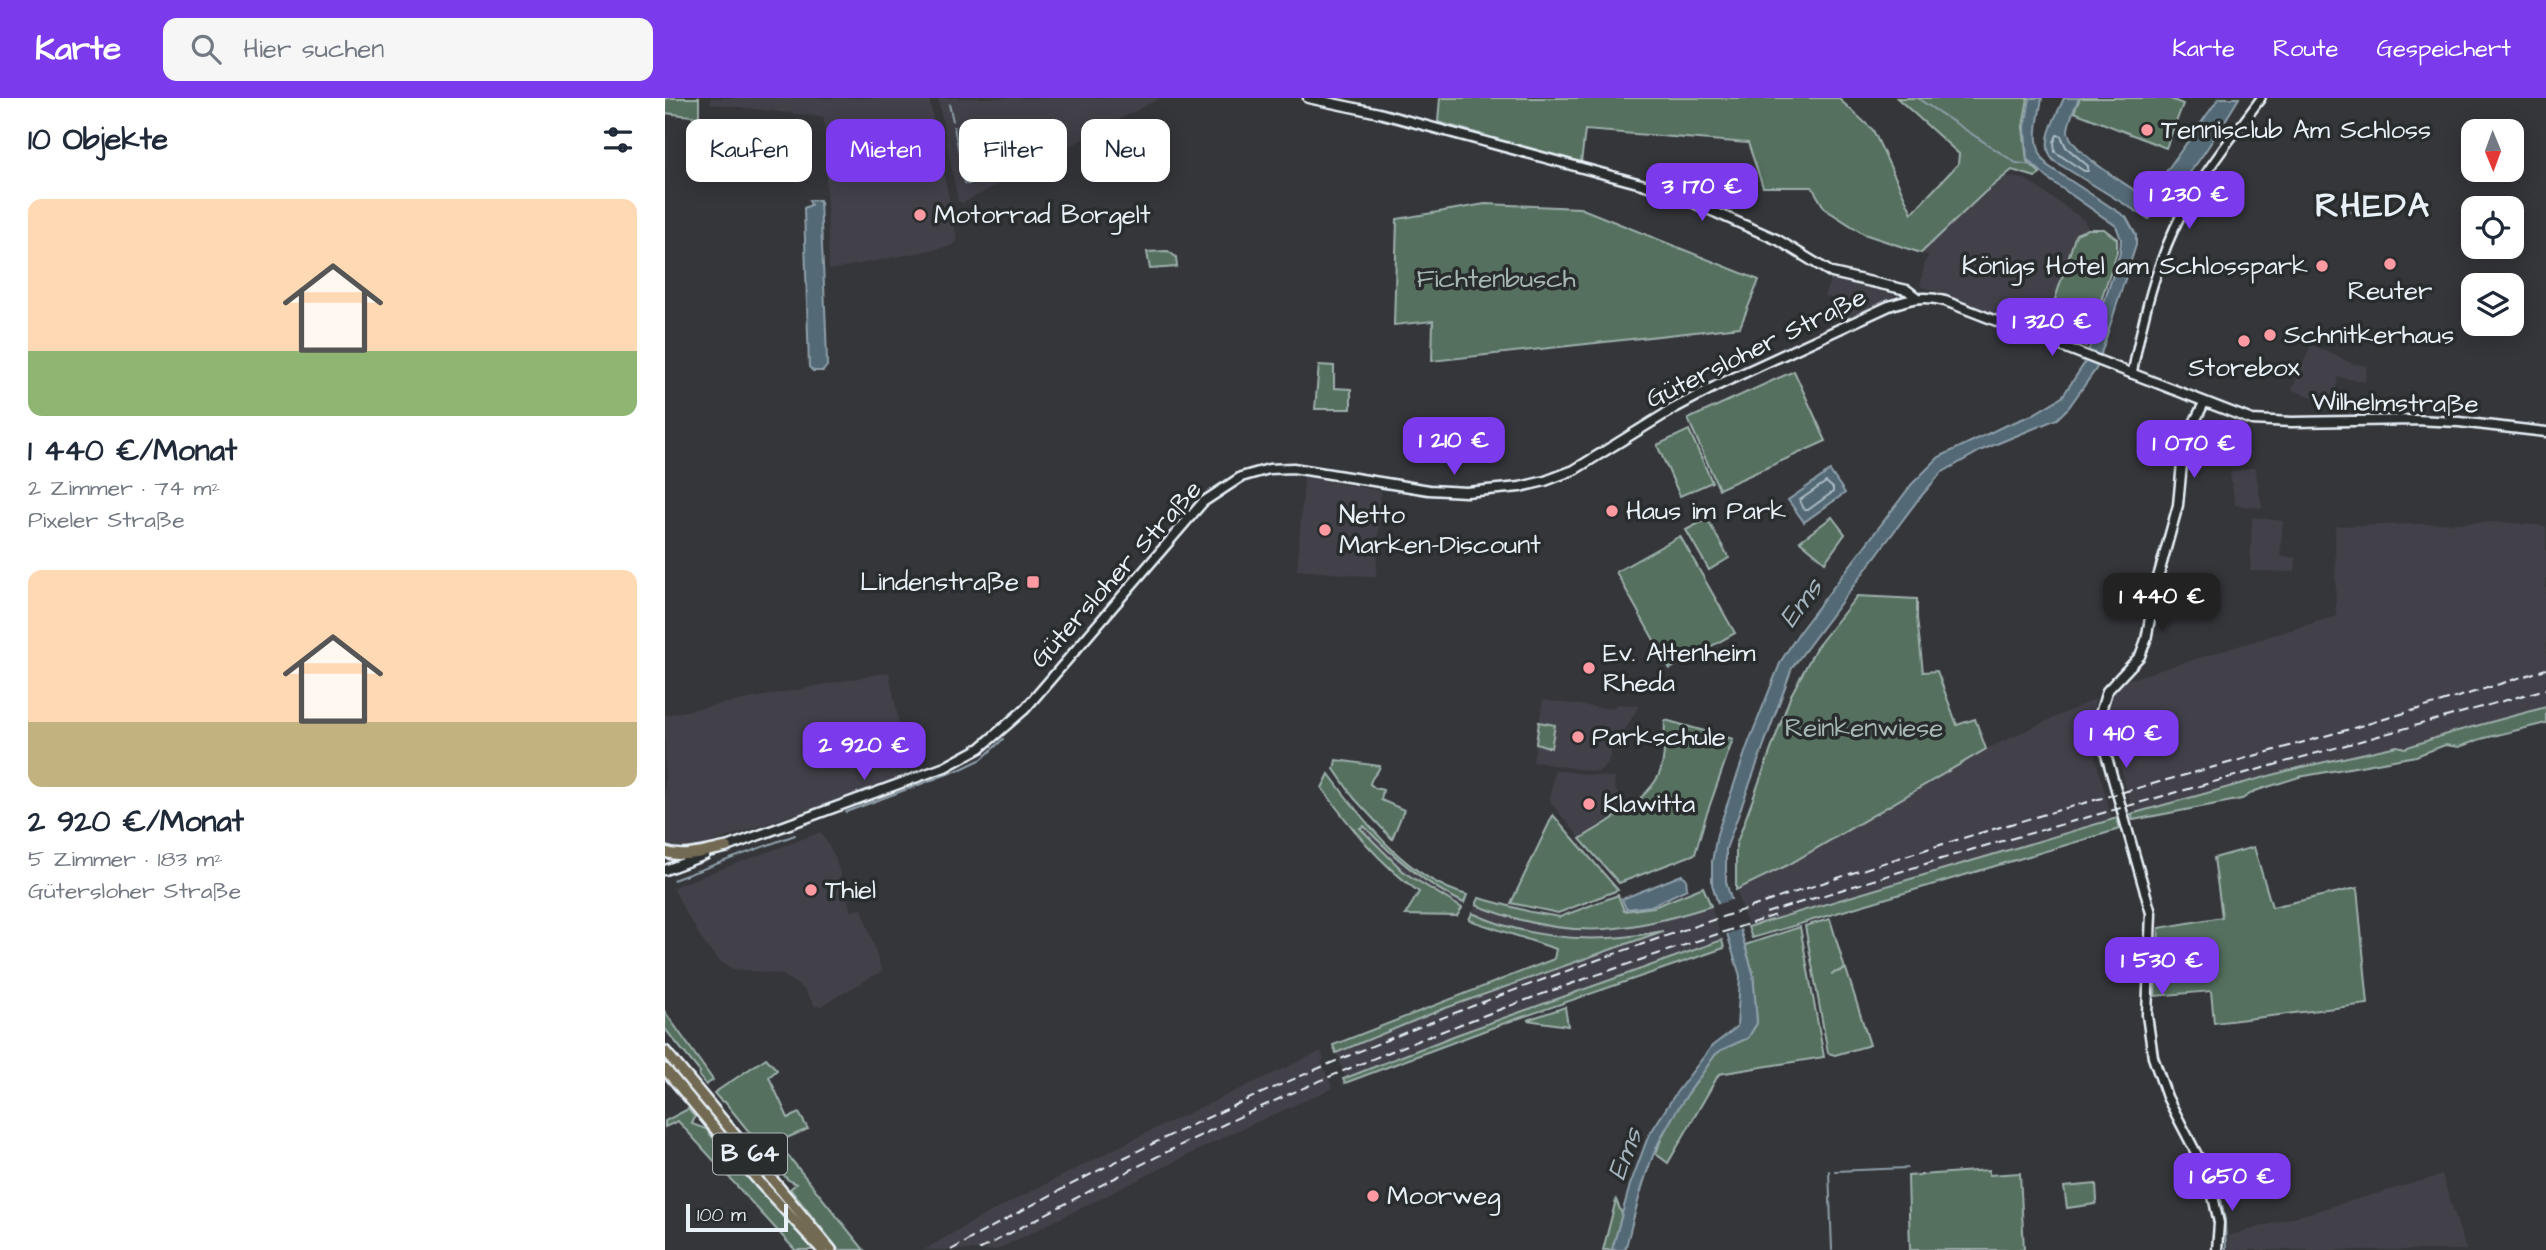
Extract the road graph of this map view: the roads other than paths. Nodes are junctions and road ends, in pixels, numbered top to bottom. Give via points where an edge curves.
1 (1308, 98) edge
2 (2261, 98) edge
3 (1916, 297) junction
4 (2132, 374) junction
5 (2204, 403) junction
6 (2546, 432) edge
7 (727, 847) junction
8 (665, 852) edge
9 (665, 870) edge
10 (665, 1051) edge
11 (665, 1071) edge
12 (822, 1250) edge
13 (831, 1250) edge
14 (2217, 1250) edge

1 - 3 main road via 1645,185 1778,240 1832,273 1907,290
2 - 4 street via 2203,177 2177,223 2148,302
3 - 4 main road, Gütersloher Straße via 1945,301
3 - 7 main road, Gütersloher Straße via 1718,384 1574,470 1545,481 1467,492 1293,468 1241,477 1203,502 1025,709 980,748 945,767
4 - 5 main road, Gütersloher Straße
5 - 6 main road, Wilhelmstraße via 2258,421 2415,420
5 - 14 main road via 2183,453 2178,505 2143,650 2107,691 2099,720 2151,914 2147,1015 2153,1057 2167,1097 2209,1178 2219,1223
7 - 8 highway via 692,854
7 - 9 main road, Gütersloher Straße
10 - 13 highway, B 64
11 - 12 highway, B 64

